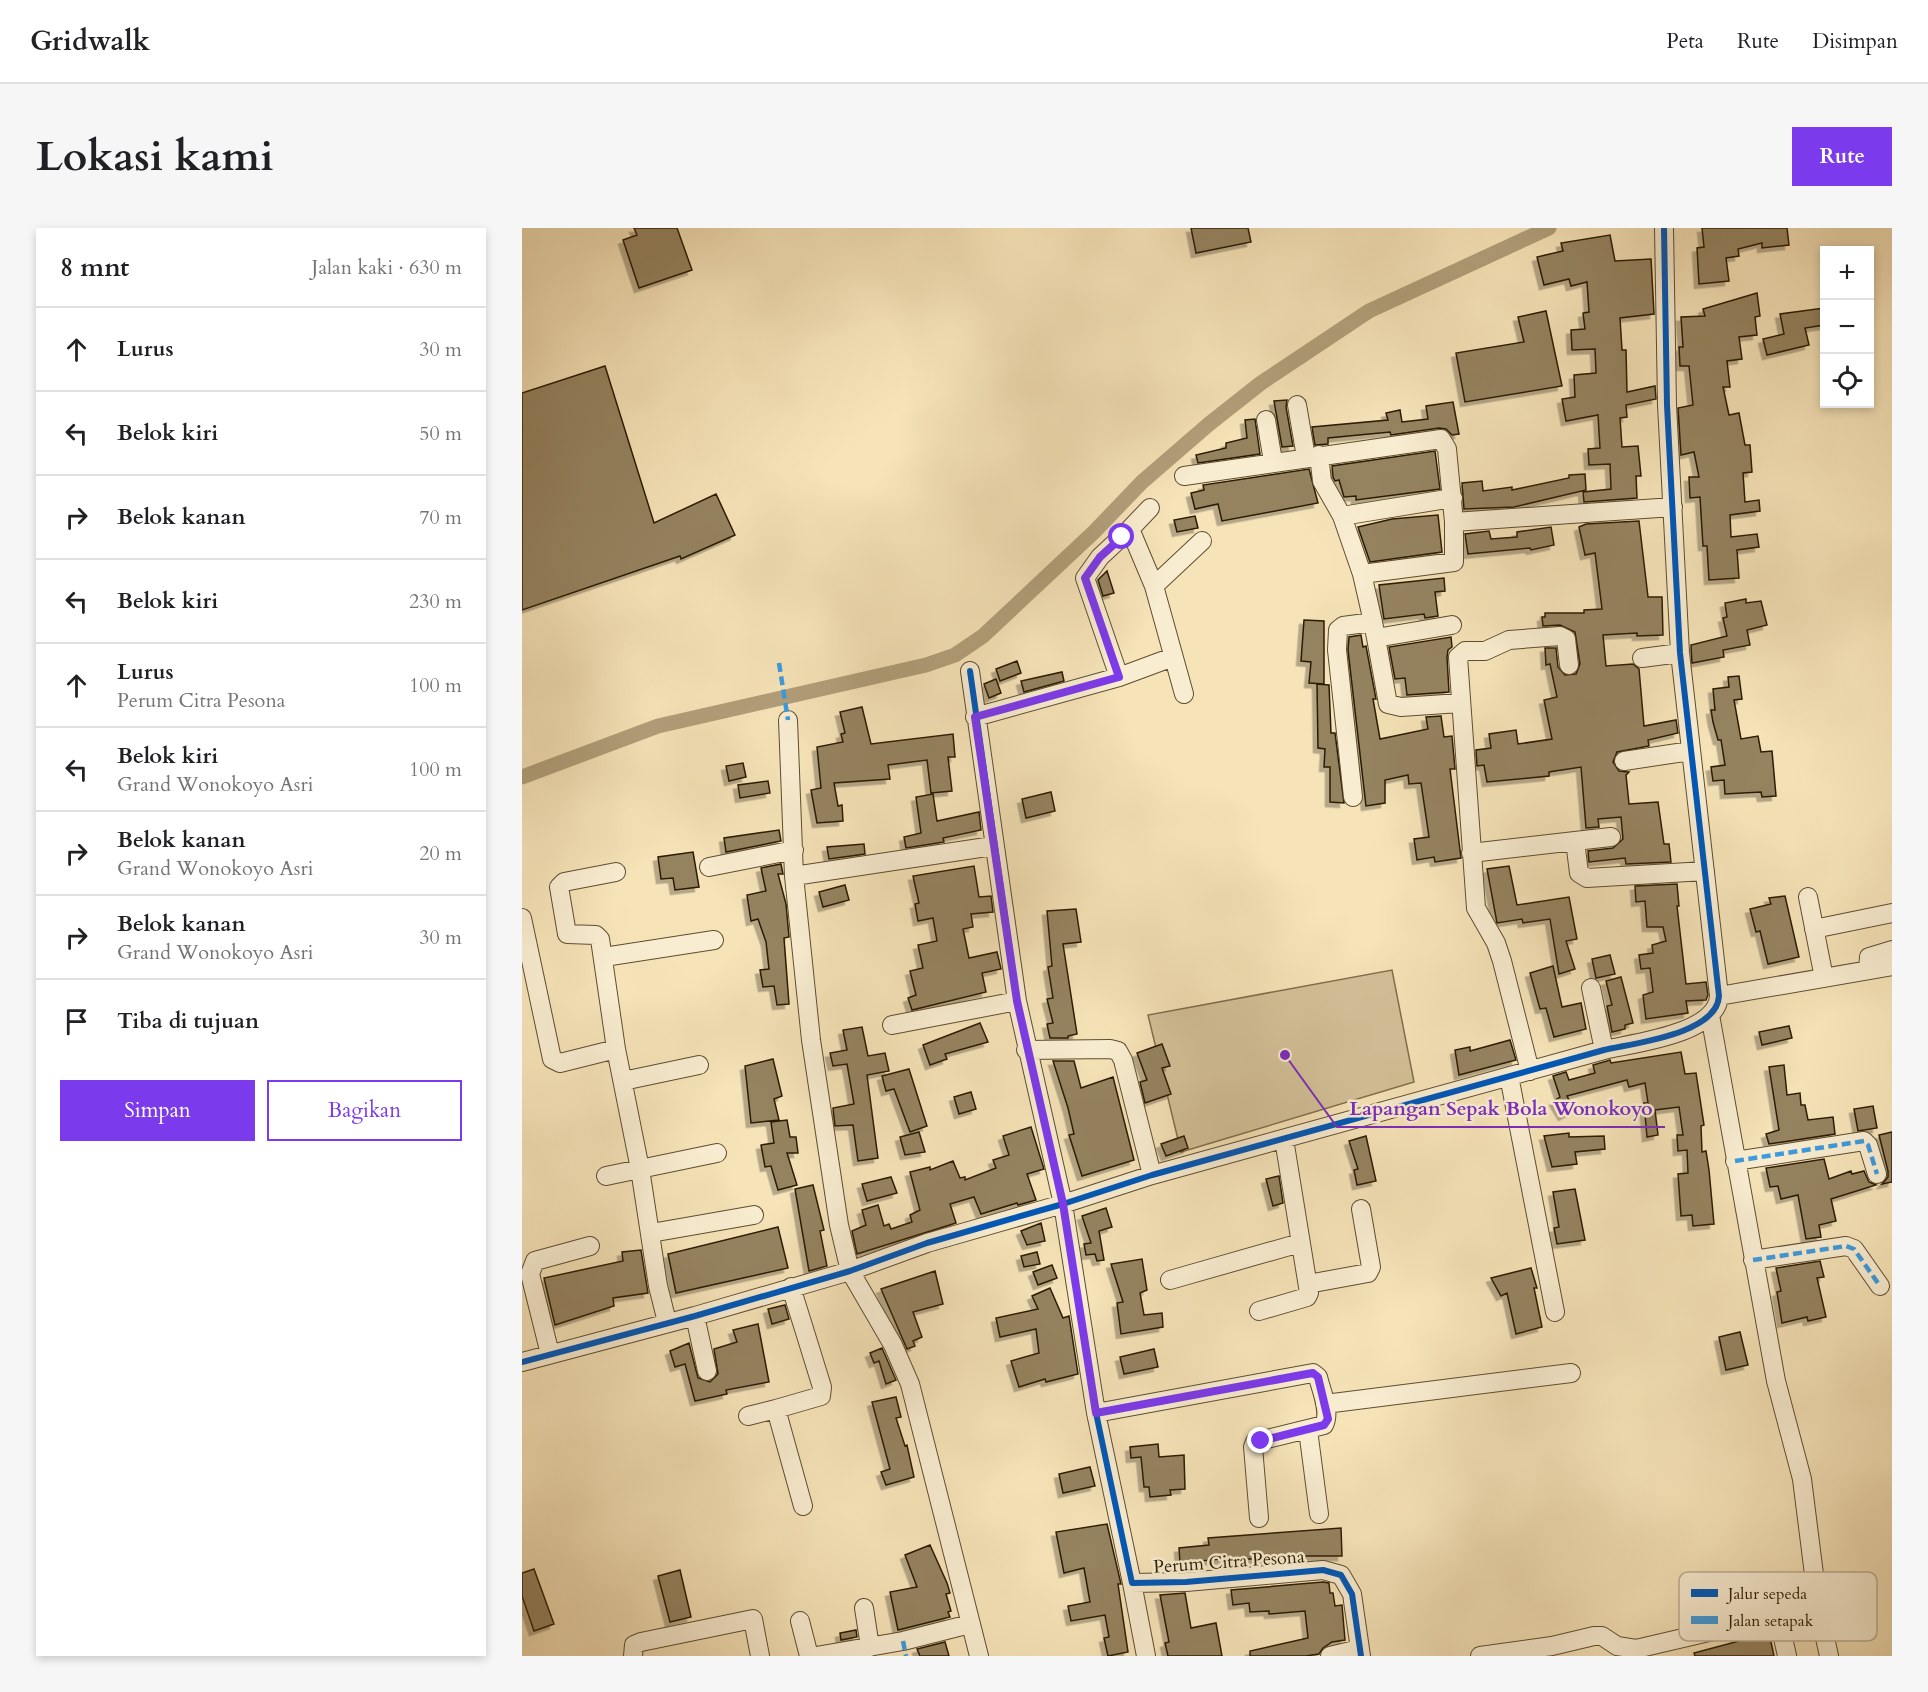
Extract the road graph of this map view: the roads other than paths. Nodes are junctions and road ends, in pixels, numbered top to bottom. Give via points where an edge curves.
1 (1664, 228) edge
2 (1298, 405) dead end
3 (1266, 420) dead end
4 (1312, 456) junction
5 (1273, 461) junction
6 (1184, 476) dead end
7 (1454, 498) junction
8 (1673, 507) junction
9 (1150, 508) dead end
10 (1342, 516) junction
11 (1455, 522) junction
12 (1130, 529) junction
13 (1202, 541) dead end
14 (1362, 574) junction
15 (1154, 586) junction
16 (1452, 626) dead end
17 (1375, 630) junction
18 (1680, 653) junction
19 (1173, 657) junction
20 (1642, 658) dead end
21 (1569, 665) dead end
22 (970, 671) dead end
23 (1119, 677) junction
24 (1184, 694) dead end
25 (1460, 699) junction
26 (975, 717) junction
27 (788, 720) dead end
28 (1691, 751) junction
29 (1624, 761) dead end
30 (1353, 797) dead end
31 (1611, 837) dead end
32 (1575, 841) junction
33 (993, 846) junction
34 (794, 850) junction
35 (1471, 853) junction
36 (709, 867) dead end
37 (1705, 871) junction
38 (616, 872) dead end
39 (794, 876) junction
40 (1808, 897) dead end
41 (1892, 913) edge
42 (522, 918) edge
43 (1815, 929) junction
44 (714, 940) dead end
45 (1892, 950) edge
46 (603, 957) junction
47 (1892, 966) edge
48 (1868, 970) junction
49 (1824, 978) junction
50 (1592, 988) dead end
51 (1719, 996) junction
52 (1017, 1001) junction
53 (1710, 1015) junction
54 (892, 1025) dead end
55 (616, 1048) junction
56 (1026, 1050) junction
57 (1604, 1050) junction
58 (699, 1065) dead end
59 (1530, 1071) junction
60 (1509, 1076) junction
61 (623, 1082) junction
62 (1284, 1139) junction
63 (717, 1153) dead end
64 (1735, 1161) junction
65 (640, 1169) junction
66 (1877, 1174) dead end
67 (1152, 1175) junction
68 (606, 1176) dead end
69 (1063, 1204) junction
70 (1361, 1209) dead end
71 (754, 1215) dead end
72 (651, 1233) junction
73 (1300, 1243) junction
74 (590, 1246) dead end
75 (1753, 1260) junction
76 (850, 1271) junction
77 (1170, 1280) dead end
78 (1308, 1284) junction
79 (1880, 1286) dead end
80 (791, 1287) junction
81 (1259, 1311) dead end
82 (1555, 1312) dead end
83 (695, 1316) junction
84 (667, 1322) junction
85 (550, 1354) junction
86 (522, 1362) edge
87 (707, 1371) dead end
88 (1571, 1373) dead end
89 (1325, 1404) junction
90 (776, 1409) junction
91 (1096, 1413) junction
92 (748, 1416) dead end
93 (1308, 1430) junction
94 (803, 1506) dead end
95 (1319, 1514) dead end
96 (1259, 1518) dead end
97 (1814, 1572) edge
98 (1132, 1583) junction
99 (864, 1608) dead end
100 (800, 1621) dead end
101 (970, 1624) junction
102 (1679, 1639) edge
103 (1784, 1641) edge
104 (1826, 1641) edge
105 (870, 1647) junction
106 (905, 1648) edge
107 (1553, 1651) edge
108 (1618, 1651) edge
109 (1360, 1653) edge
110 (1490, 1655) edge
111 (633, 1656) edge
112 (760, 1656) edge
113 (809, 1656) edge
114 (816, 1656) edge
115 (979, 1656) edge
116 (1146, 1656) edge
117 (1330, 1656) edge
118 (1787, 1656) edge
119 (1829, 1656) edge

1 - 8 street
2 - 4 street
3 - 5 street
4 - 5 street
4 - 7 street via 1441,439 1447,449
4 - 10 street
5 - 6 street
7 - 10 street
7 - 11 street
8 - 11 street
8 - 18 street
9 - 12 street
10 - 14 street
11 - 14 street via 1455,556 1450,564
12 - 15 street
12 - 23 street via 1100,557 1085,578
13 - 15 street
14 - 17 street
15 - 19 street
16 - 17 street
17 - 25 street via 1388,704
17 - 30 street via 1343,627 1336,634
18 - 20 street
18 - 28 street
19 - 23 street
19 - 24 street
21 - 25 street via 1564,637 1509,640 1485,651 1461,653
22 - 26 street, Perum Citra Pesona
23 - 26 street
25 - 35 street
26 - 33 street, Perum Citra Pesona
27 - 34 street
28 - 29 street
28 - 37 street
31 - 32 street
32 - 35 street
32 - 37 street via 1579,873 1587,878
33 - 39 street
33 - 52 street, Perum Citra Pesona
34 - 36 street
34 - 39 street
35 - 59 street via 1476,908 1499,952
37 - 51 street
38 - 46 street via 564,882 559,887 567,934 598,936
39 - 76 street via 813,1051 839,1225
40 - 43 street
41 - 43 street
42 - 55 street via 552,1059 560,1063
43 - 49 street
44 - 46 street
45 - 48 street via 1869,957
46 - 55 street
47 - 48 street
48 - 49 street
49 - 51 street
50 - 57 street
51 - 53 street via 1718,1006
52 - 54 street
52 - 56 street, Perum Citra Pesona
53 - 57 street via 1686,1030
53 - 64 street
55 - 61 street
56 - 67 street via 1118,1051
56 - 69 street, Perum Citra Pesona
57 - 59 street
58 - 61 street
59 - 60 street
60 - 62 street
60 - 82 street
61 - 65 street
62 - 67 street
62 - 73 street
63 - 65 street
64 - 66 street via 1864,1141
64 - 75 street
65 - 68 street
65 - 72 street
67 - 69 street
69 - 76 street via 927,1243
69 - 91 street, Perum Citra Pesona
70 - 78 street via 1371,1268 1368,1273
71 - 72 street
72 - 84 street
73 - 77 street
73 - 78 street
74 - 85 street via 535,1261 531,1268
75 - 79 street via 1846,1246 1854,1249
75 - 97 street via 1776,1381 1802,1479
76 - 80 street
76 - 101 street via 893,1345 910,1384
78 - 81 street via 1307,1297
80 - 83 street
80 - 90 street via 822,1387 821,1396
83 - 84 street
83 - 87 street
84 - 85 street
85 - 86 street
88 - 89 street
89 - 91 street via 1318,1377 1313,1373
89 - 93 street via 1328,1419 1324,1425
90 - 92 street
90 - 94 street
91 - 98 street, Perum Citra Pesona
93 - 95 street
93 - 96 street via 1255,1442
98 - 109 street, Perum Citra Pesona via 1323,1570 1341,1575 1352,1594
98 - 116 street
99 - 105 street
100 - 113 street
101 - 106 street
101 - 115 street
102 - 108 street
103 - 118 street
104 - 119 street
105 - 106 street
105 - 114 street
107 - 108 street via 1594,1636 1602,1636
107 - 110 street
109 - 117 street
111 - 112 street via 634,1645 641,1642 753,1619

